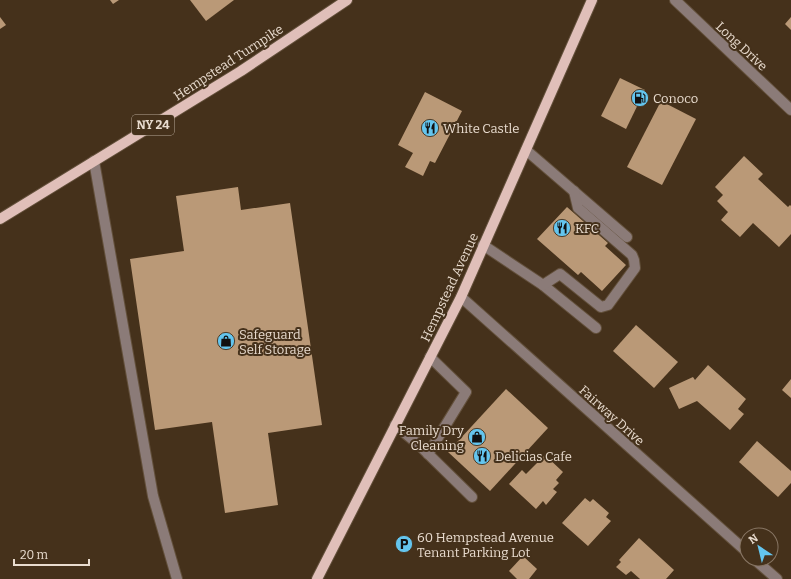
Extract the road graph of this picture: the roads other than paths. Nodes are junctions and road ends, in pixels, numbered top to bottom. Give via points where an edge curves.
1 (346, 0) edge
2 (592, 0) edge
3 (675, 0) edge
4 (791, 110) edge
5 (526, 150) junction
6 (94, 161) junction
7 (574, 191) junction
8 (0, 219) edge
9 (627, 237) dead end
10 (483, 245) junction
11 (543, 285) junction
12 (461, 297) junction
13 (596, 328) dead end
14 (430, 357) junction
15 (395, 425) junction
16 (428, 454) junction
17 (472, 497) dead end
18 (739, 545) edge
19 (763, 567) edge
20 (177, 579) edge
21 (317, 579) edge
22 (777, 579) edge

1 - 6 main road, Hempstead Turnpike / NY 24 via 241,71
2 - 5 main road, Hempstead Avenue
3 - 4 street, Long Drive
5 - 7 street
5 - 10 main road, Hempstead Avenue
6 - 8 main road, Hempstead Turnpike / NY 24
6 - 20 street via 153,496
7 - 9 street
7 - 11 street via 578,208 632,255 635,268 608,305 601,307 560,274
10 - 11 street
10 - 12 main road, Hempstead Avenue
11 - 13 street
12 - 14 main road, Hempstead Avenue
12 - 18 street, Fairway Drive
14 - 15 main road, Hempstead Avenue
14 - 16 street via 466,392
15 - 16 street
15 - 21 main road, Hempstead Avenue
16 - 17 street
19 - 22 street

